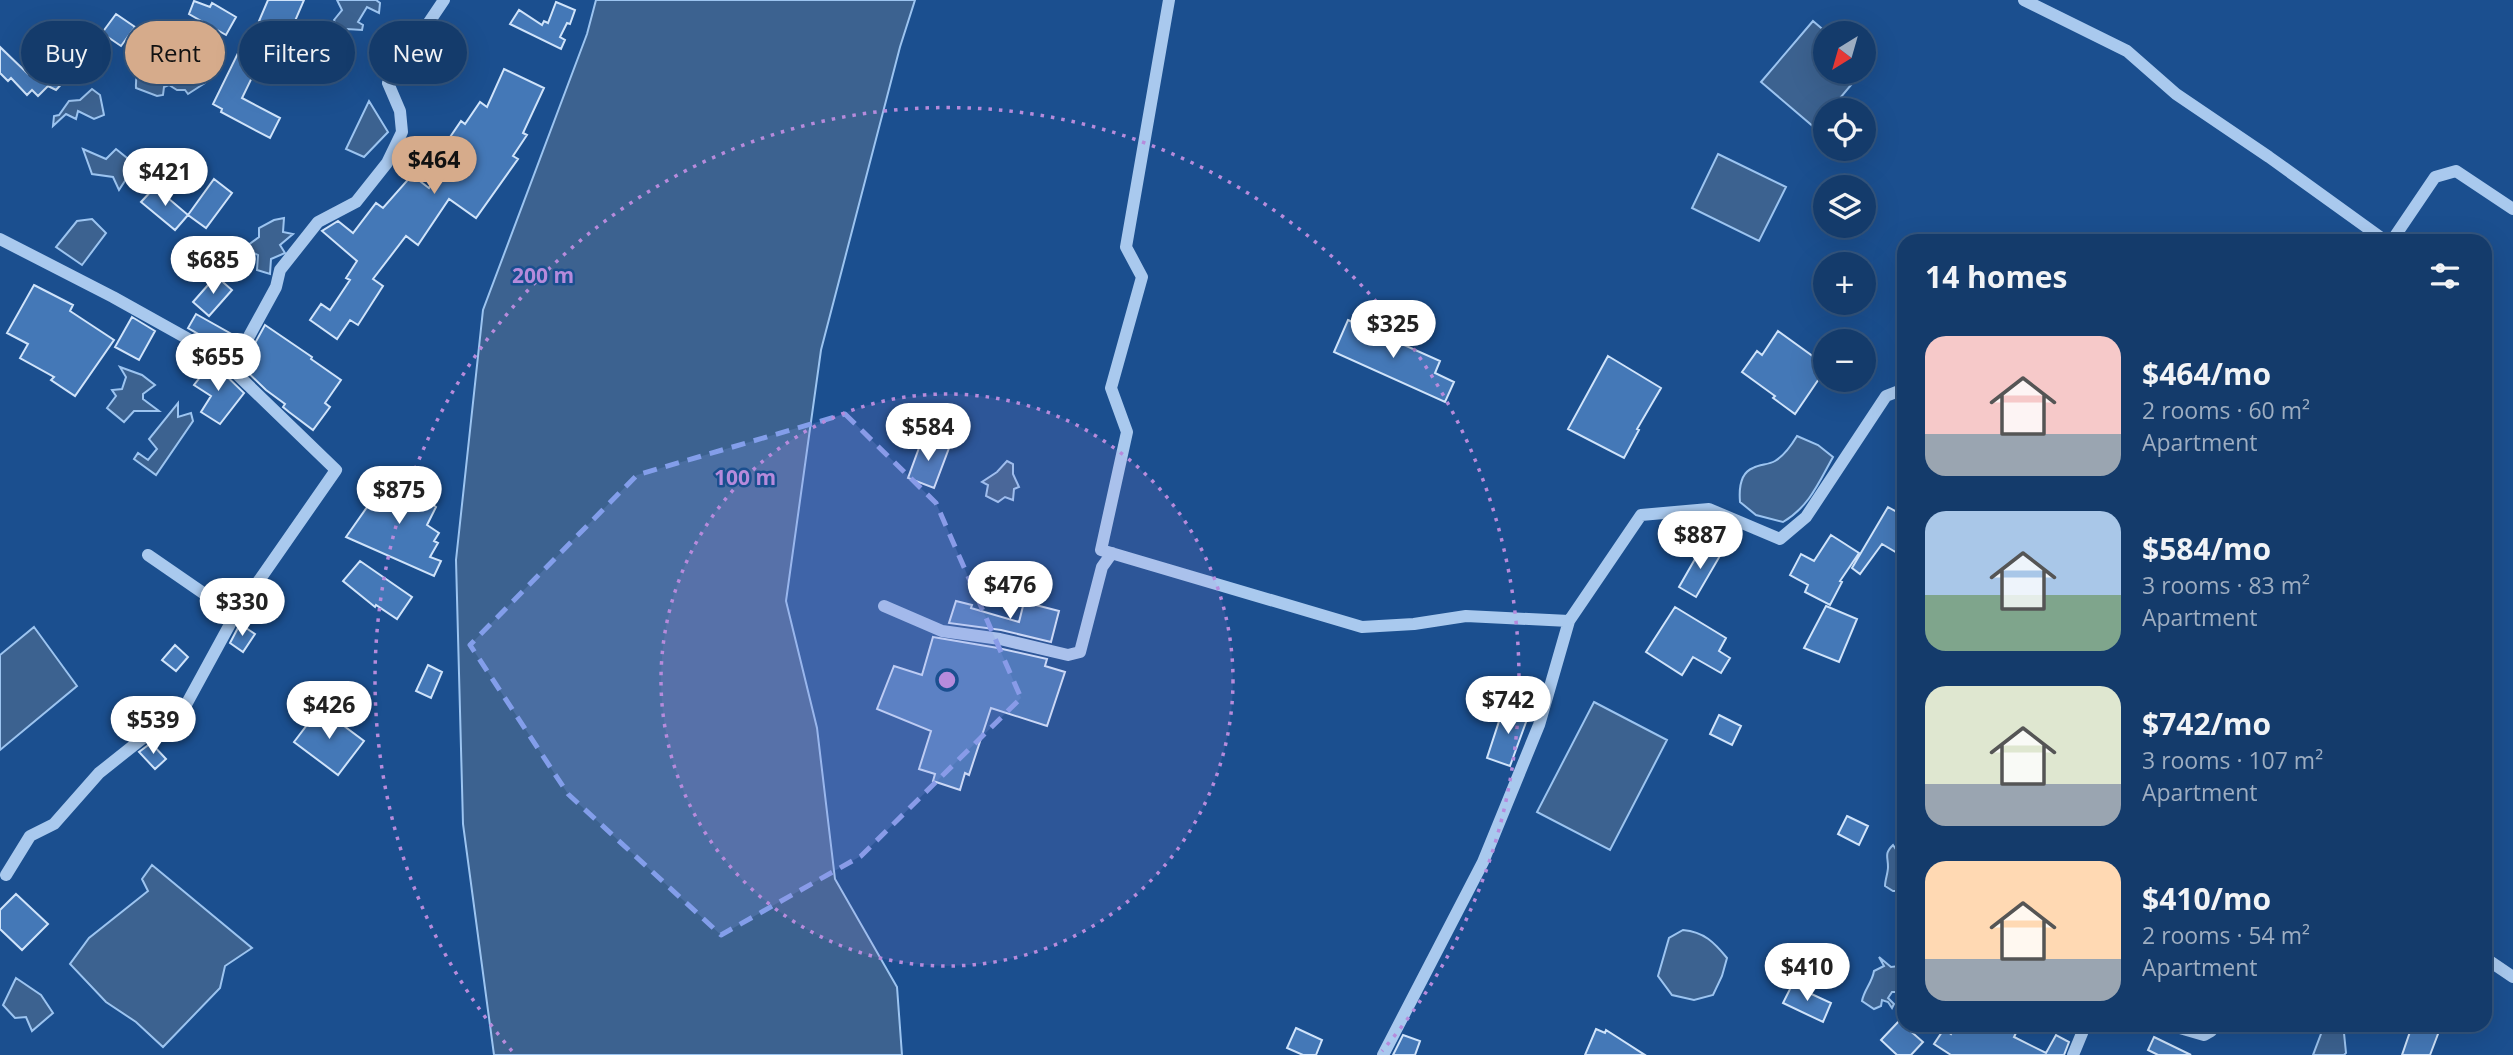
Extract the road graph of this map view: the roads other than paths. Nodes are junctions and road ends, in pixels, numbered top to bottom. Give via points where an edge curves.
1 (444, 0) edge
2 (1169, 0) edge
3 (2024, 0) edge
4 (2513, 209) edge
5 (2378, 234) edge
6 (2395, 234) edge
7 (0, 239) edge
8 (217, 355) junction
9 (1897, 392) edge
10 (1112, 553) junction
11 (148, 555) dead end
12 (884, 606) dead end
13 (235, 615) junction
14 (1569, 621) junction
15 (6, 876) dead end
16 (2492, 962) edge
17 (2513, 976) edge
18 (2083, 1032) edge
19 (1383, 1055) edge
20 (2073, 1055) edge

1 - 8 street via 388,83 400,111 402,132 387,163 356,202 317,222 281,270 247,340
2 - 10 street via 1126,247 1142,277 1111,388 1127,432 1101,550
3 - 5 street via 2127,51 2176,94
4 - 6 street via 2456,172 2435,177
7 - 8 street
8 - 13 street via 336,470
9 - 14 street via 1886,396 1806,517 1780,539 1709,509 1641,515
10 - 12 street via 1102,566 1080,652 1068,655 942,631
10 - 14 street via 1362,626 1466,616
11 - 13 street
13 - 15 street via 187,704 99,773 54,824 30,836
14 - 19 street via 1539,725 1483,862
16 - 17 street
18 - 20 street

